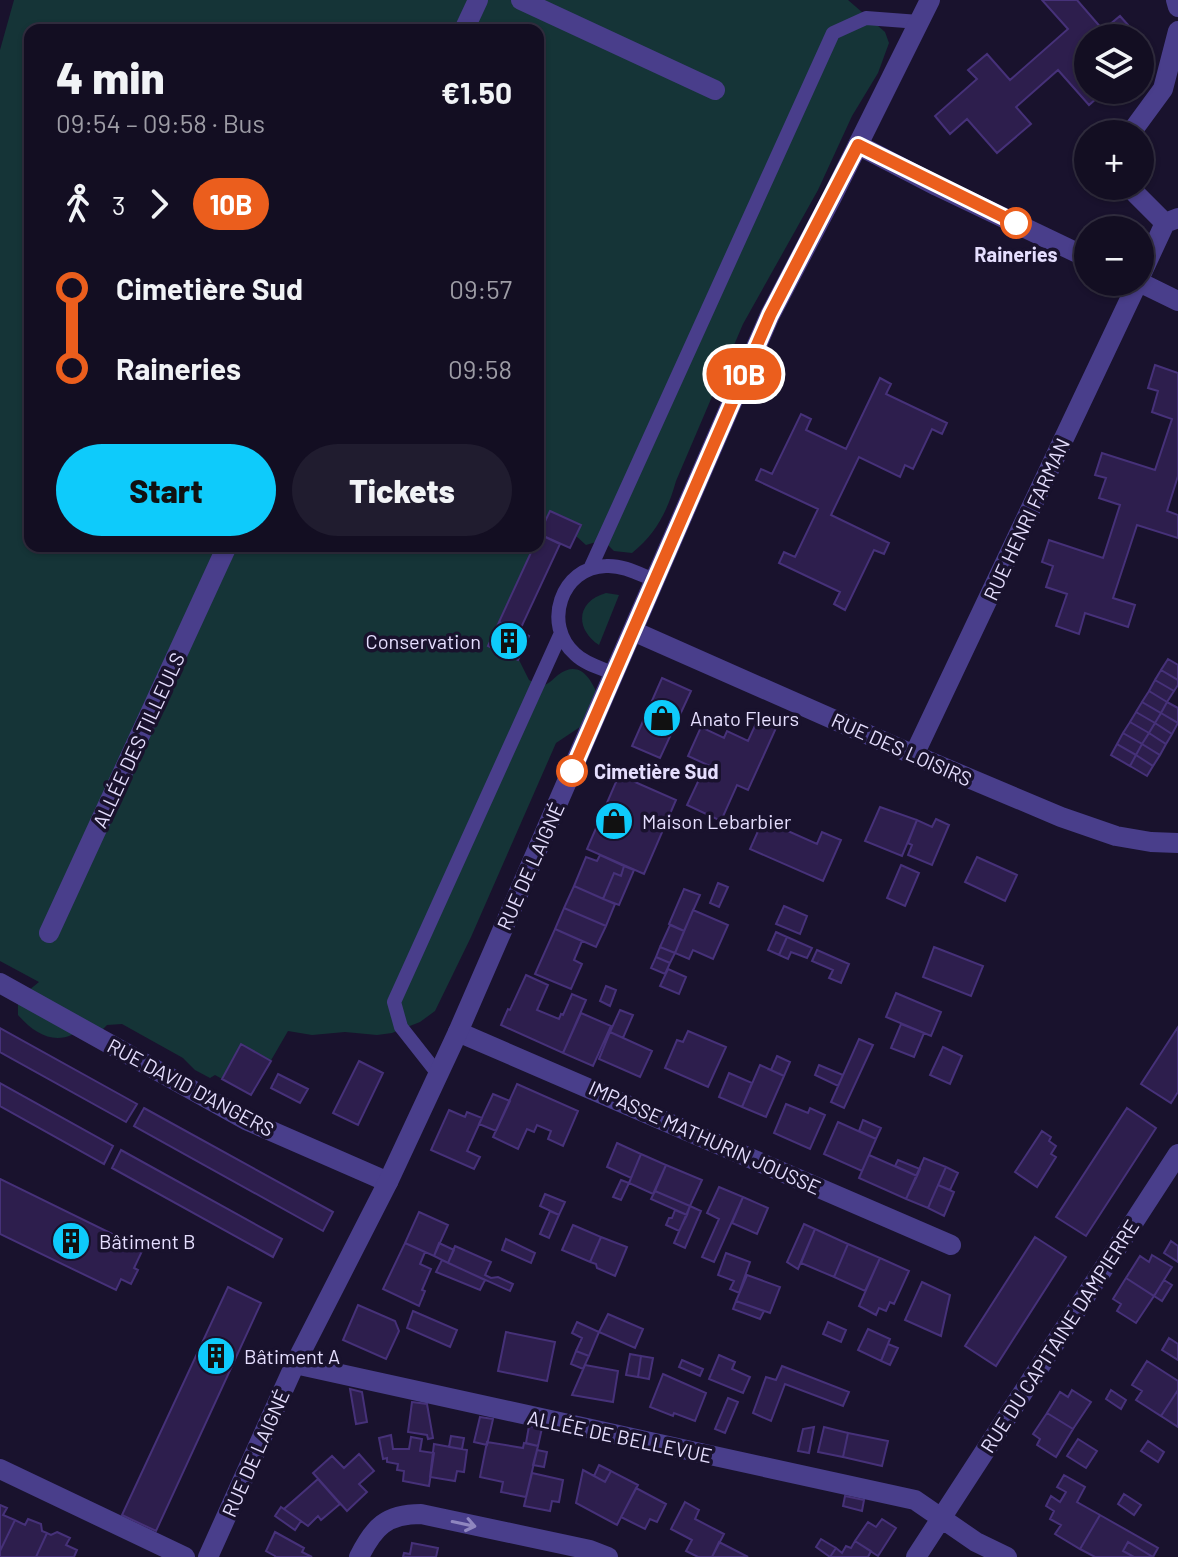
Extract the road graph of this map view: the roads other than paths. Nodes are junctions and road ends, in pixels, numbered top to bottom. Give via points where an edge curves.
1 (478, 0) edge
2 (521, 0) edge
3 (930, 0) edge
4 (1176, 0) edge
5 (1178, 7) edge
6 (919, 22) junction
7 (467, 24) edge
8 (1178, 31) edge
9 (715, 90) dead end
10 (1140, 120) edge
11 (858, 145) junction
12 (1144, 200) edge
13 (1171, 220) edge
14 (1074, 251) edge
15 (1154, 252) edge
16 (1154, 288) edge
17 (1131, 296) edge
18 (1178, 301) edge
19 (224, 552) edge
20 (590, 569) junction
21 (654, 580) junction
22 (633, 631) junction
23 (561, 633) junction
24 (615, 674) junction
25 (914, 755) junction
26 (1178, 843) edge
27 (49, 933) dead end
28 (0, 983) edge
29 (458, 1032) junction
30 (438, 1074) junction
31 (1178, 1154) edge
32 (388, 1182) junction
33 (951, 1245) dead end
34 (295, 1364) junction
35 (0, 1469) edge
36 (941, 1518) junction
37 (185, 1557) edge
38 (208, 1557) edge
39 (359, 1557) edge
40 (608, 1557) edge
41 (916, 1557) edge
42 (1007, 1557) edge

1 - 7 street
2 - 9 street
3 - 6 street, RUE DE LAIGNÉ
4 - 5 street
6 - 11 street, RUE DE LAIGNÉ
6 - 20 lane via 866,18 833,33
8 - 10 street via 1163,89
11 - 14 street
11 - 21 street, RUE DE LAIGNÉ via 770,315
12 - 13 street
13 - 15 street, RUE HENRI FARMAN
16 - 18 street
17 - 25 street, RUE HENRI FARMAN
19 - 27 street, ALLÉE DES TILLEULS
20 - 21 lane via 620,567
20 - 23 lane via 563,593 558,609
21 - 22 street, RUE DE LAIGNÉ
22 - 24 street, RUE DE LAIGNÉ
22 - 25 street, RUE DES LOISIRS
23 - 24 lane via 575,654
23 - 30 lane via 394,1002 401,1027
24 - 29 street, RUE DE LAIGNÉ
25 - 26 street, RUE DES LOISIRS via 1116,836
28 - 32 street, RUE DAVID D'ANGERS via 246,1120
29 - 30 street, RUE DE LAIGNÉ
29 - 33 street, IMPASSE MATHURIN JOUSSE
30 - 32 street, RUE DE LAIGNÉ
31 - 36 street, RUE DU CAPITAINE DAMPIERRE
32 - 34 street, RUE DE LAIGNÉ
34 - 36 street, ALLÉE DE BELLEVUE via 915,1500
34 - 38 street, RUE DE LAIGNÉ
35 - 37 street
36 - 41 street, RUE DU CAPITAINE DAMPIERRE
36 - 42 street, ALLÉE DE BELLEVUE
39 -> 40 street via 388,1519 406,1514

